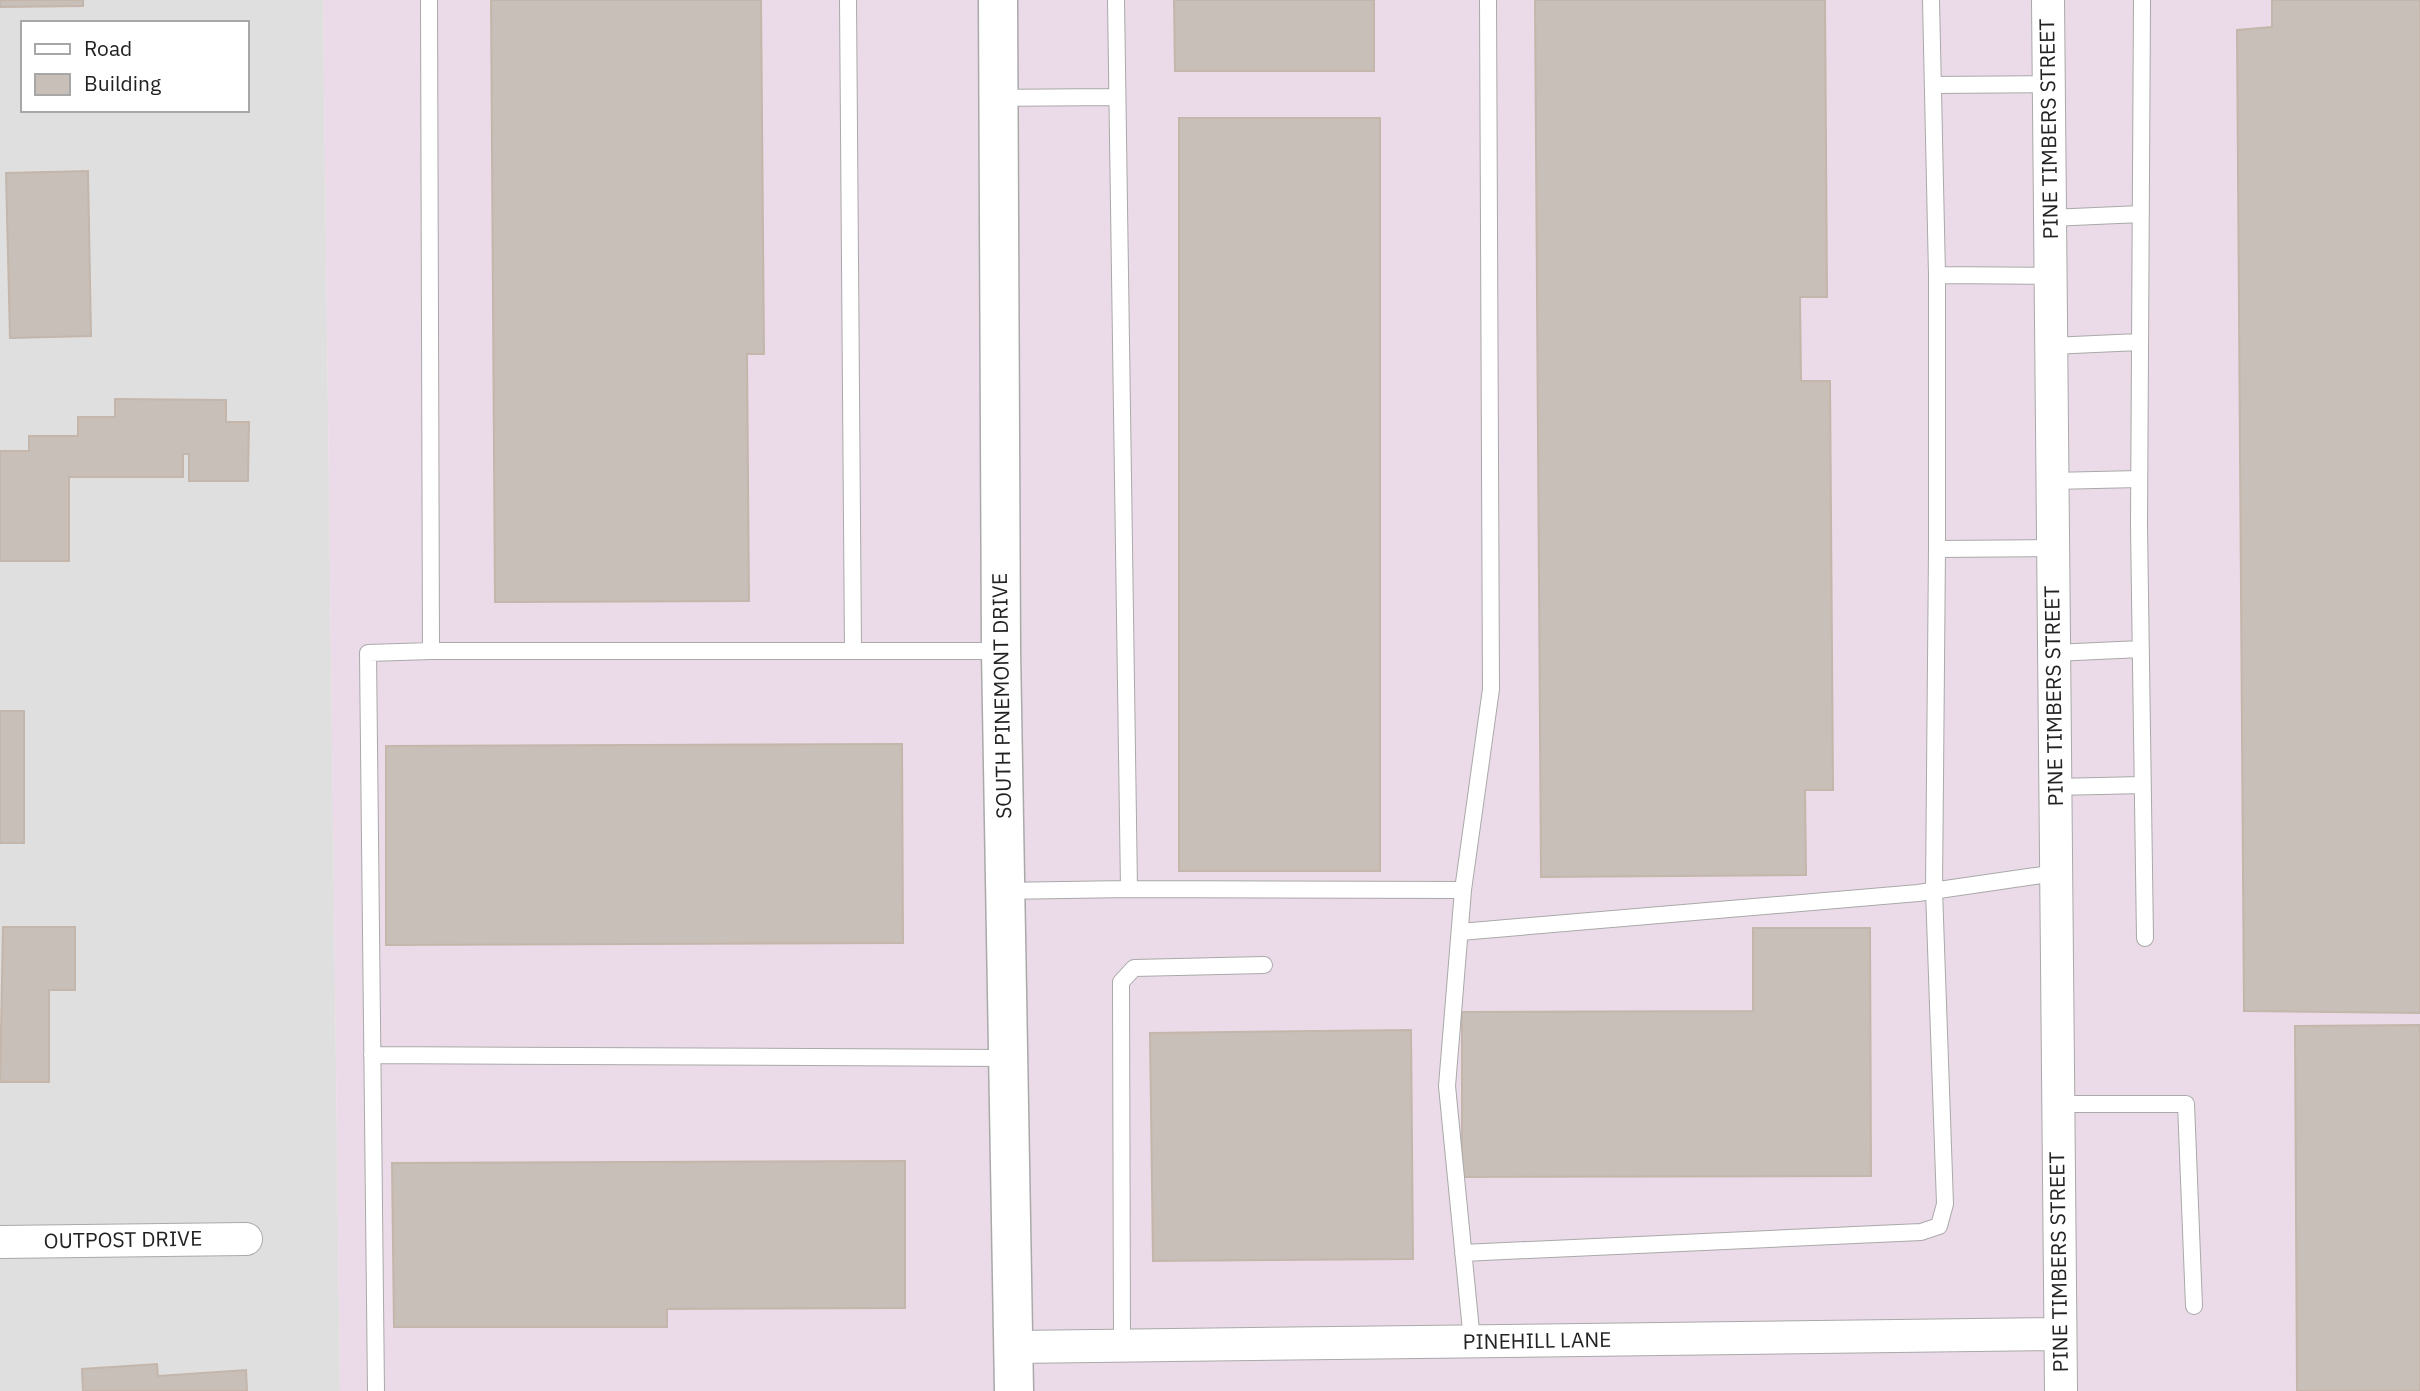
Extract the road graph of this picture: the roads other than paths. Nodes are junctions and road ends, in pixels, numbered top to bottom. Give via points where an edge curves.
1 (429, 0) edge
2 (848, 0) edge
3 (998, 0) edge
4 (1116, 0) edge
5 (1488, 0) edge
6 (1931, 0) edge
7 (2048, 0) edge
8 (2142, 0) edge
9 (2049, 84) junction
10 (1933, 85) junction
11 (1116, 97) junction
12 (1000, 98) junction
13 (2140, 214) junction
14 (2050, 218) junction
15 (1937, 275) junction
16 (2050, 276) junction
17 (2139, 342) junction
18 (2051, 346) junction
19 (2139, 479) junction
20 (2052, 481) junction
21 (2053, 548) junction
22 (1937, 550) junction
23 (2140, 649) junction
24 (430, 651) junction
25 (853, 651) junction
26 (1001, 651) junction
27 (2054, 653) junction
28 (2143, 785) junction
29 (2055, 786) junction
30 (2056, 873) junction
31 (1129, 889) junction
32 (1463, 890) junction
33 (1934, 890) junction
34 (1004, 891) junction
35 (1460, 932) junction
36 (2145, 938) dead end
37 (1264, 965) dead end
38 (372, 1055) junction
39 (1007, 1058) junction
40 (2058, 1104) junction
41 (246, 1239) dead end
42 (0, 1242) edge
43 (1463, 1253) junction
44 (2194, 1306) dead end
45 (2060, 1334) junction
46 (1472, 1341) junction
47 (1122, 1346) junction
48 (1013, 1347) junction
49 (376, 1391) edge
50 (1014, 1391) edge
51 (2061, 1391) edge

1 - 24 lane
2 - 25 lane
3 - 12 street, SOUTH PINEMONT DRIVE
4 - 11 lane
5 - 32 lane via 1491,688
6 - 10 lane
7 - 9 street, PINE TIMBERS STREET
8 - 13 lane
9 - 10 lane
9 - 14 street, PINE TIMBERS STREET
10 - 15 lane
11 - 12 lane
11 - 31 lane
12 - 26 street, SOUTH PINEMONT DRIVE
13 - 14 lane
13 - 17 lane
14 - 16 street, PINE TIMBERS STREET
15 - 16 lane
15 - 22 lane
16 - 18 street, PINE TIMBERS STREET
17 - 18 lane
17 - 19 lane
18 - 20 street, PINE TIMBERS STREET
19 - 20 lane
19 - 23 lane
20 - 21 street, PINE TIMBERS STREET
21 - 22 lane
21 - 27 street, PINE TIMBERS STREET
22 - 33 lane
23 - 27 lane
23 - 28 lane
24 - 25 lane
24 - 38 lane via 368,653
25 - 26 lane
26 - 34 street, SOUTH PINEMONT DRIVE
27 - 29 street, PINE TIMBERS STREET
28 - 29 lane
28 - 36 lane
29 - 30 street, PINE TIMBERS STREET
30 - 33 lane
30 - 40 street, PINE TIMBERS STREET
31 - 32 lane
31 - 34 lane
32 - 35 lane
33 - 35 lane
33 - 43 lane via 1945,1204 1939,1226 1921,1232
34 - 39 street, SOUTH PINEMONT DRIVE
35 - 43 lane via 1447,1086
37 - 47 lane via 1134,968 1121,982
38 - 39 lane
38 - 49 lane
39 - 48 street, SOUTH PINEMONT DRIVE
40 - 44 lane via 2186,1104
40 - 45 street, PINE TIMBERS STREET
41 - 42 street, OUTPOST DRIVE
43 - 46 lane
45 - 46 street, PINEHILL LANE
45 - 51 street, PINE TIMBERS STREET
46 - 47 street, PINEHILL LANE
47 - 48 street, PINEHILL LANE
48 - 50 street, SOUTH PINEMONT DRIVE

